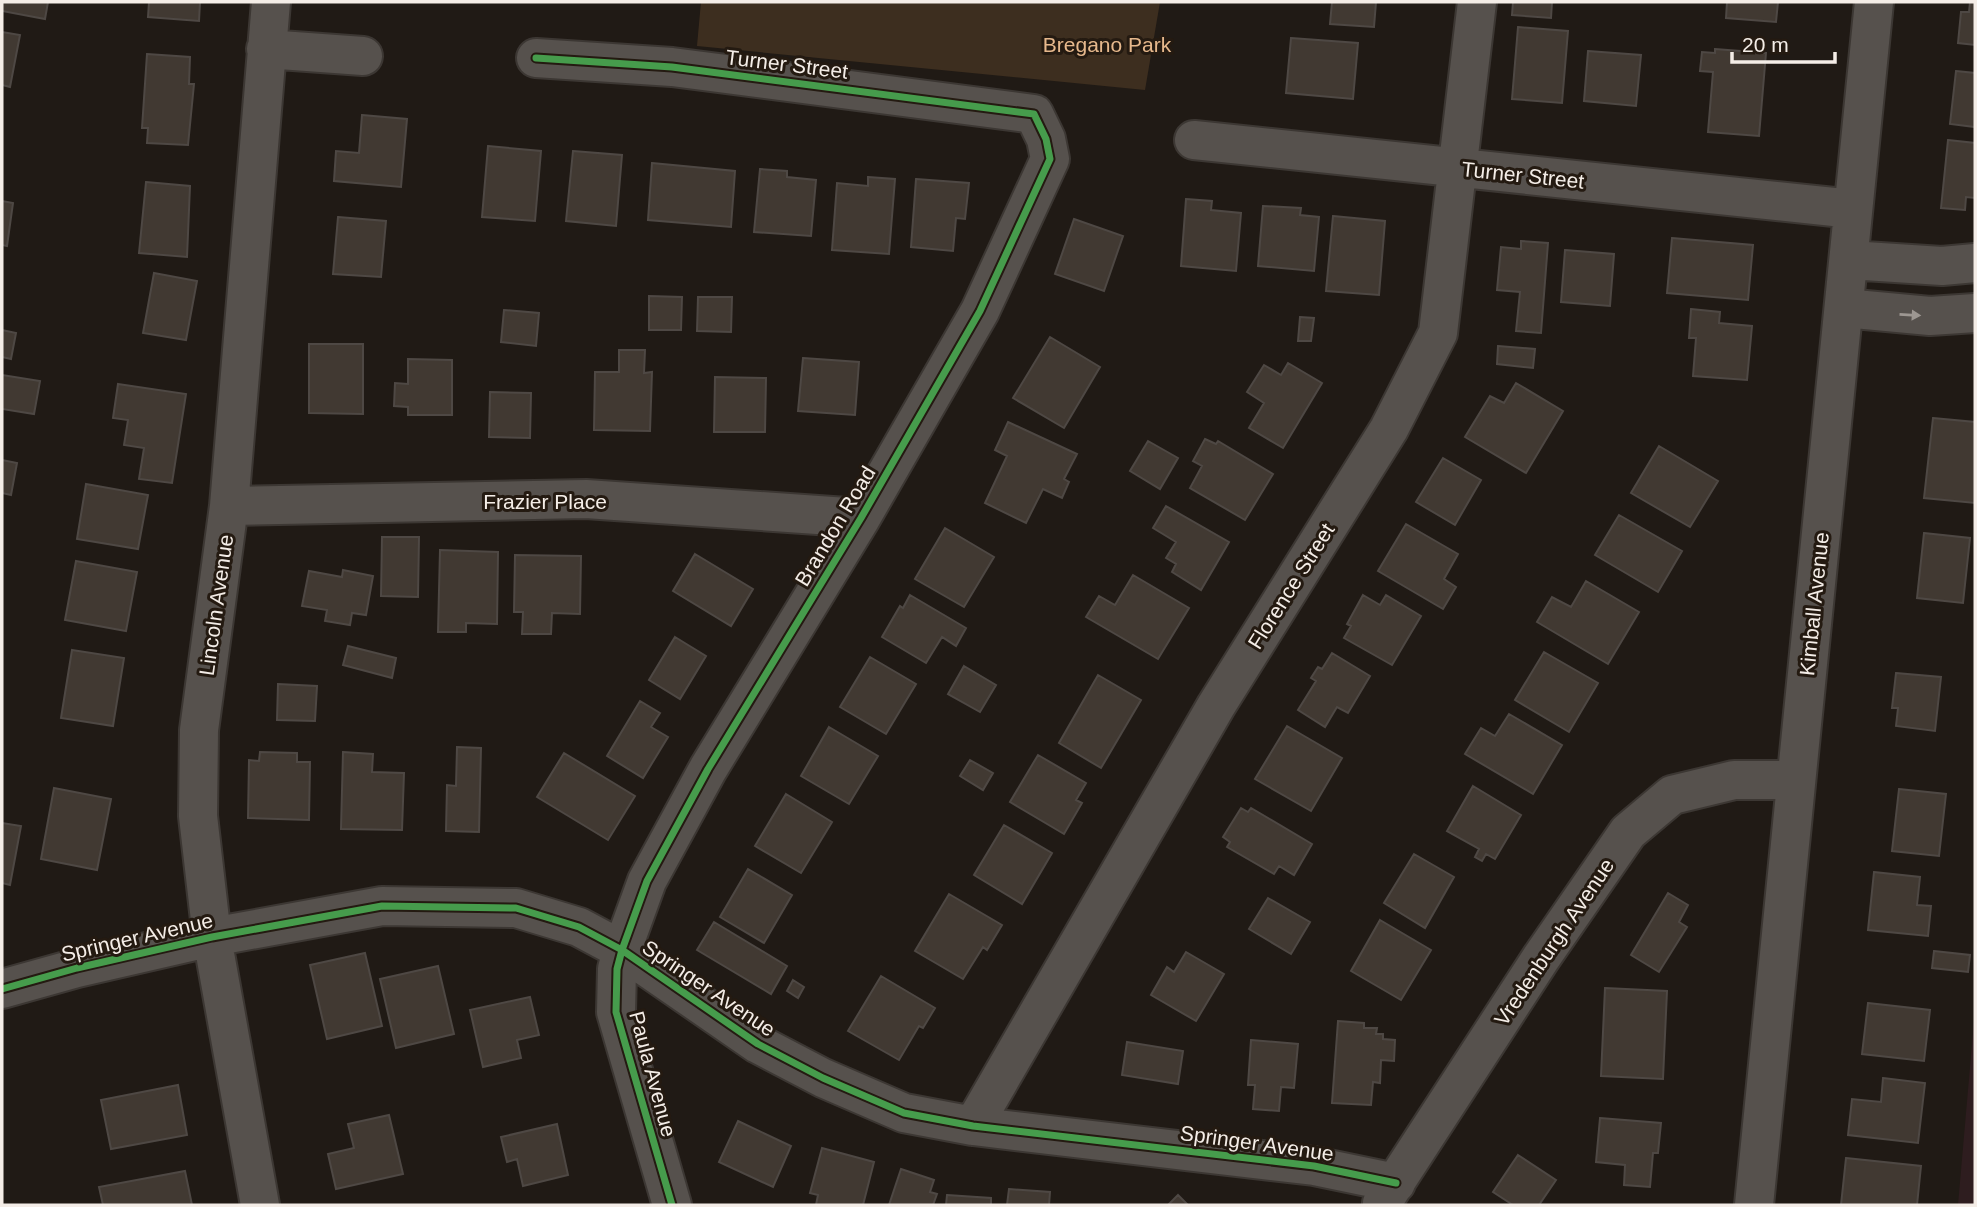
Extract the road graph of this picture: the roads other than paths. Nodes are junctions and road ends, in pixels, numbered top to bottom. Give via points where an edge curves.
1 (271, 2) edge
2 (1477, 2) edge
3 (1874, 2) edge
4 (266, 49) junction
5 (363, 56) dead end
6 (536, 58) dead end
7 (1034, 114) joint
8 (1194, 140) dead end
9 (1458, 168) junction
10 (1853, 209) junction
11 (1849, 260) junction
12 (1975, 263) edge
13 (1844, 308) junction
14 (1975, 313) edge
15 (229, 506) junction
16 (861, 518) junction
17 (1795, 780) junction
18 (212, 937) junction
19 (622, 950) junction
20 (2, 989) edge
21 (973, 1126) junction
22 (1388, 1194) edge
23 (260, 1205) edge
24 (672, 1205) edge
25 (1754, 1205) edge

1 - 4 street, Lincoln Avenue
2 - 9 street, Florence Street
3 - 10 street, Kimball Avenue
4 - 5 street
4 - 15 street, Lincoln Avenue
6 - 7 street, Turner Street via 672,67
7 - 16 street, Brandon Road via 1050,159 980,311
8 - 9 street, Turner Street
9 - 10 street, Turner Street
9 - 21 street, Florence Street via 1438,333 1389,429 1216,706
10 - 11 street, Kimball Avenue
11 - 12 street
11 - 13 street, Kimball Avenue
13 -> 14 street via 1930,316
13 - 17 street, Kimball Avenue
15 - 16 street, Frazier Place via 586,499
15 - 18 street, Lincoln Avenue via 199,730 198,816
16 - 19 street, Brandon Road via 708,769 647,881
17 - 22 street, Vredenburgh Avenue via 1734,780 1672,795 1628,832
17 - 25 street, Kimball Avenue
18 - 19 street, Springer Avenue via 382,906 516,908 579,927
18 - 20 street, Springer Avenue
18 - 23 street, Lincoln Avenue
19 - 21 street, Springer Avenue via 758,1044 823,1078 904,1114
19 - 24 street, Paula Avenue via 616,1012
21 - 22 street, Springer Avenue via 1314,1166

